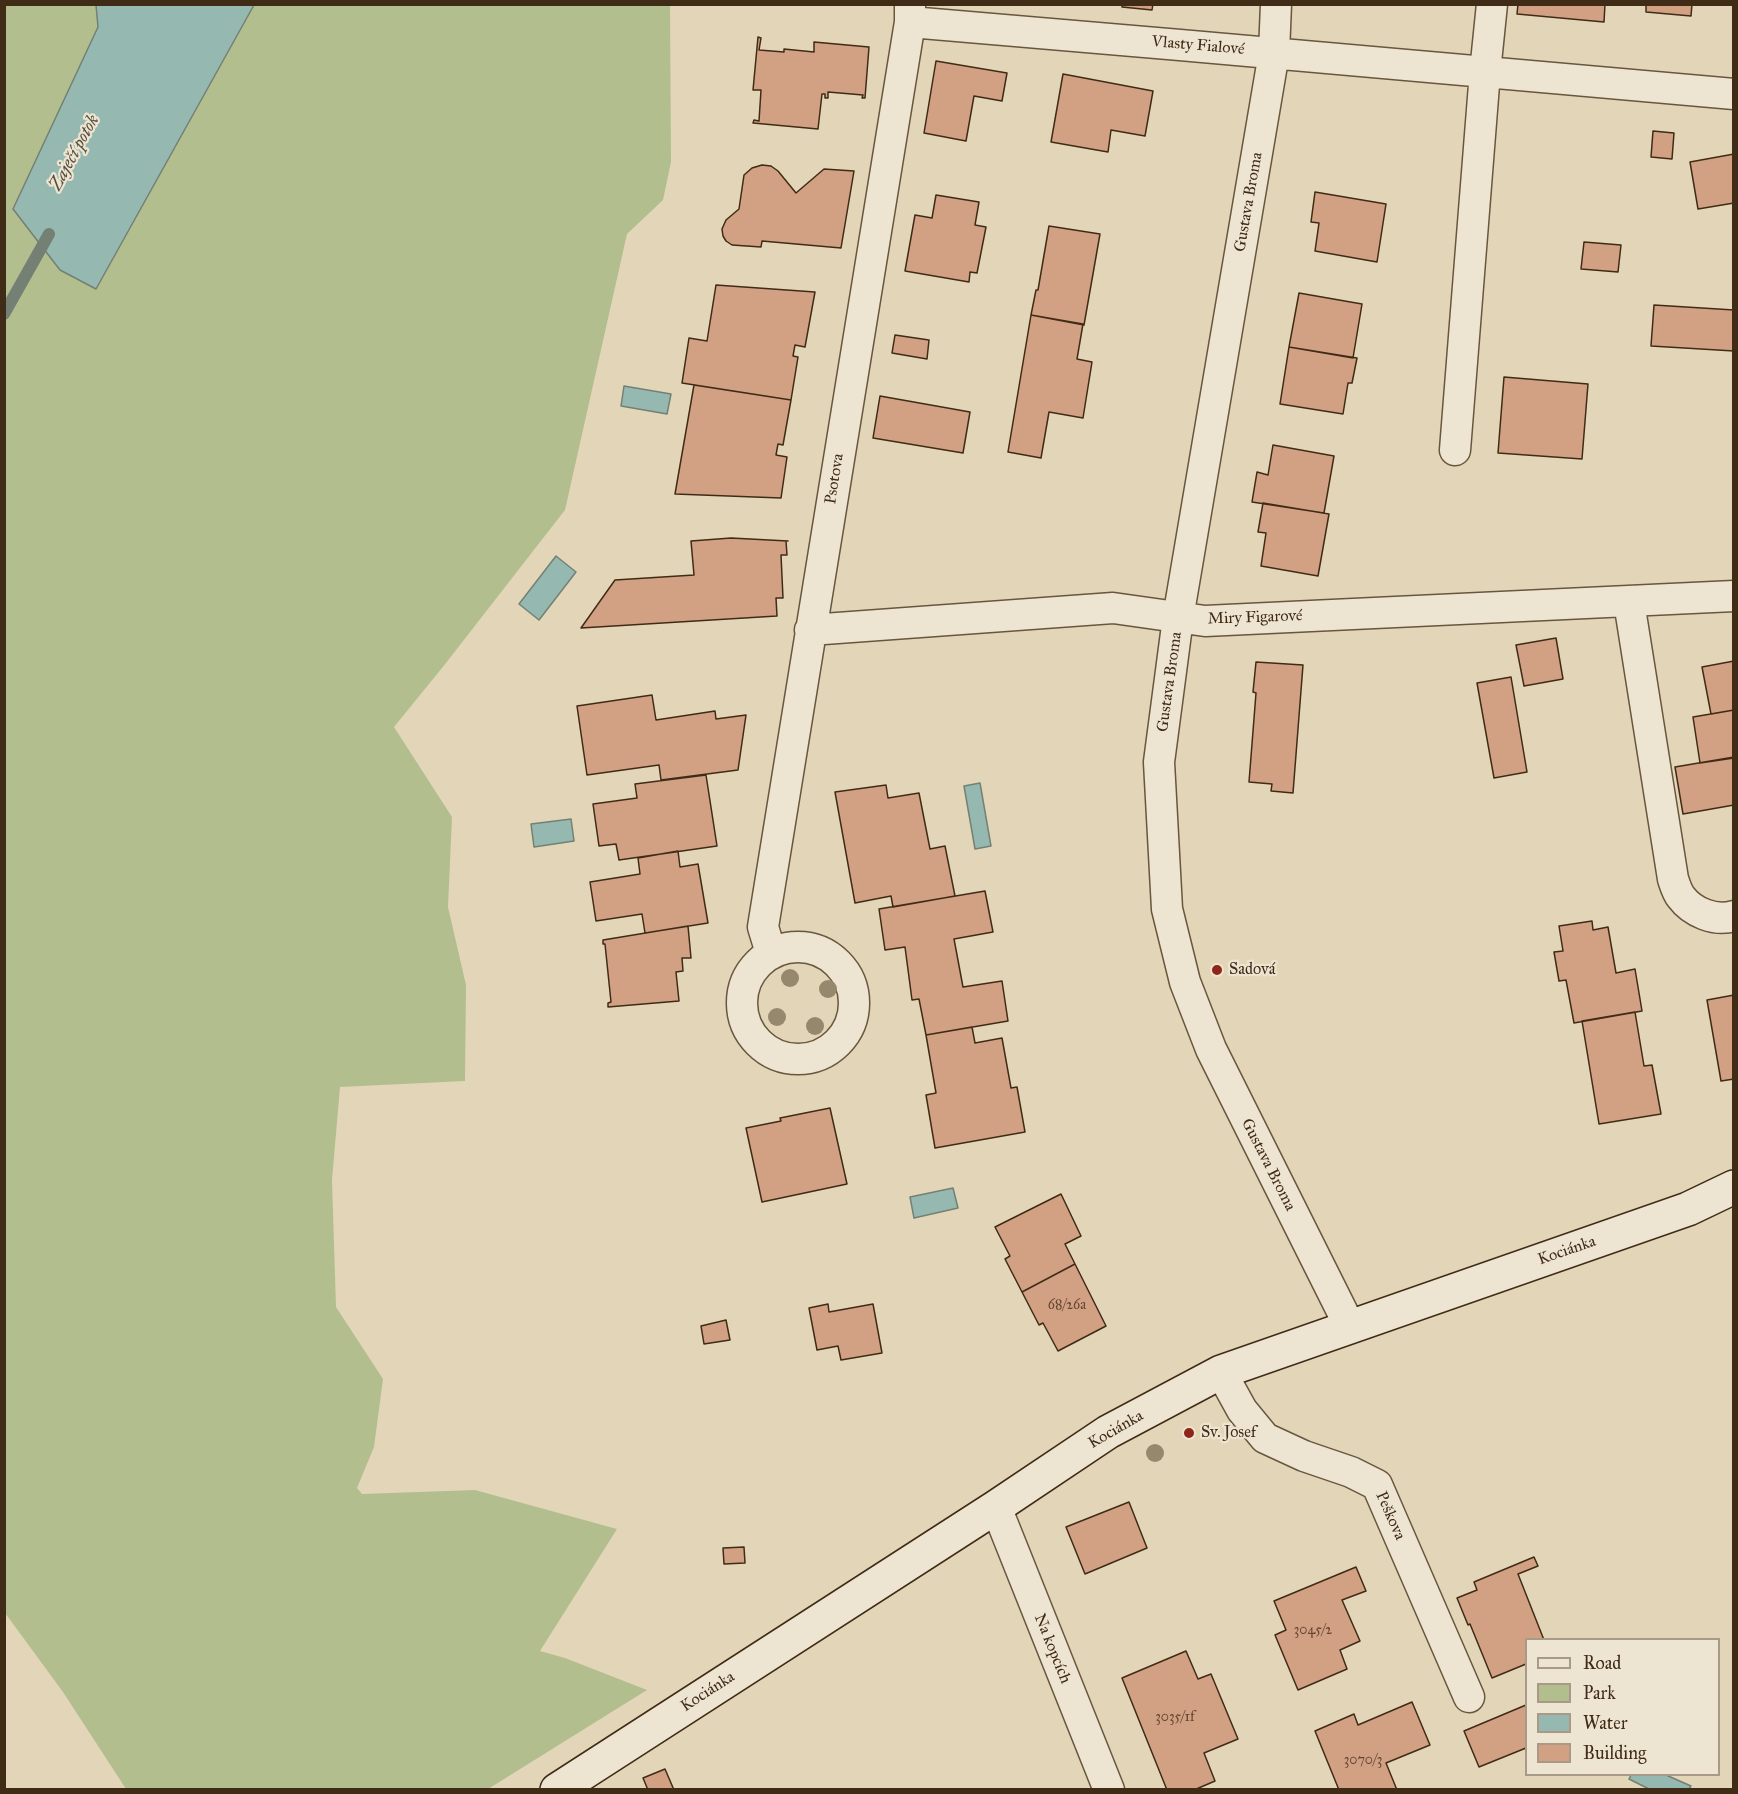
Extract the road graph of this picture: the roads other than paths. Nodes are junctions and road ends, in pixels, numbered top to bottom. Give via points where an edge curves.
1 (1276, 4) edge
2 (1492, 4) edge
3 (910, 13) edge
4 (1274, 53) junction
5 (1485, 72) junction
6 (1734, 94) edge
7 (1455, 450) dead end
8 (1734, 596) edge
9 (1629, 602) junction
10 (1178, 618) junction
11 (810, 630) junction
12 (1734, 916) edge
13 (771, 953) dead end
14 (1734, 1186) edge
15 (1350, 1327) junction
16 (1221, 1372) junction
17 (996, 1507) junction
18 (1469, 1697) dead end
19 (557, 1790) edge
20 (1109, 1790) edge

1 - 4 street, Gustava Broma
2 - 5 street
3 - 4 street, Vlasty Fialové
3 - 11 street, Psotova
4 - 5 street, Vlasty Fialové
4 - 10 street, Gustava Broma
5 - 6 street, Vlasty Fialové
5 - 7 street
8 - 9 street, Miry Figarové
9 - 10 street, Miry Figarové via 1205,621
9 - 12 street via 1673,879 1681,897 1695,909 1707,915
10 - 11 street, Miry Figarové via 1113,609
10 - 15 street, Gustava Broma via 1159,762 1167,909 1185,982 1211,1049
11 - 13 street, Psotova via 763,927
14 - 15 street, Kociánka via 1688,1209
15 - 16 street, Kociánka
16 - 17 street, Kociánka via 1108,1432
16 - 18 street, Peškova via 1242,1410 1265,1438 1377,1485
17 - 19 street, Kociánka
17 - 20 street, Na kopcích

